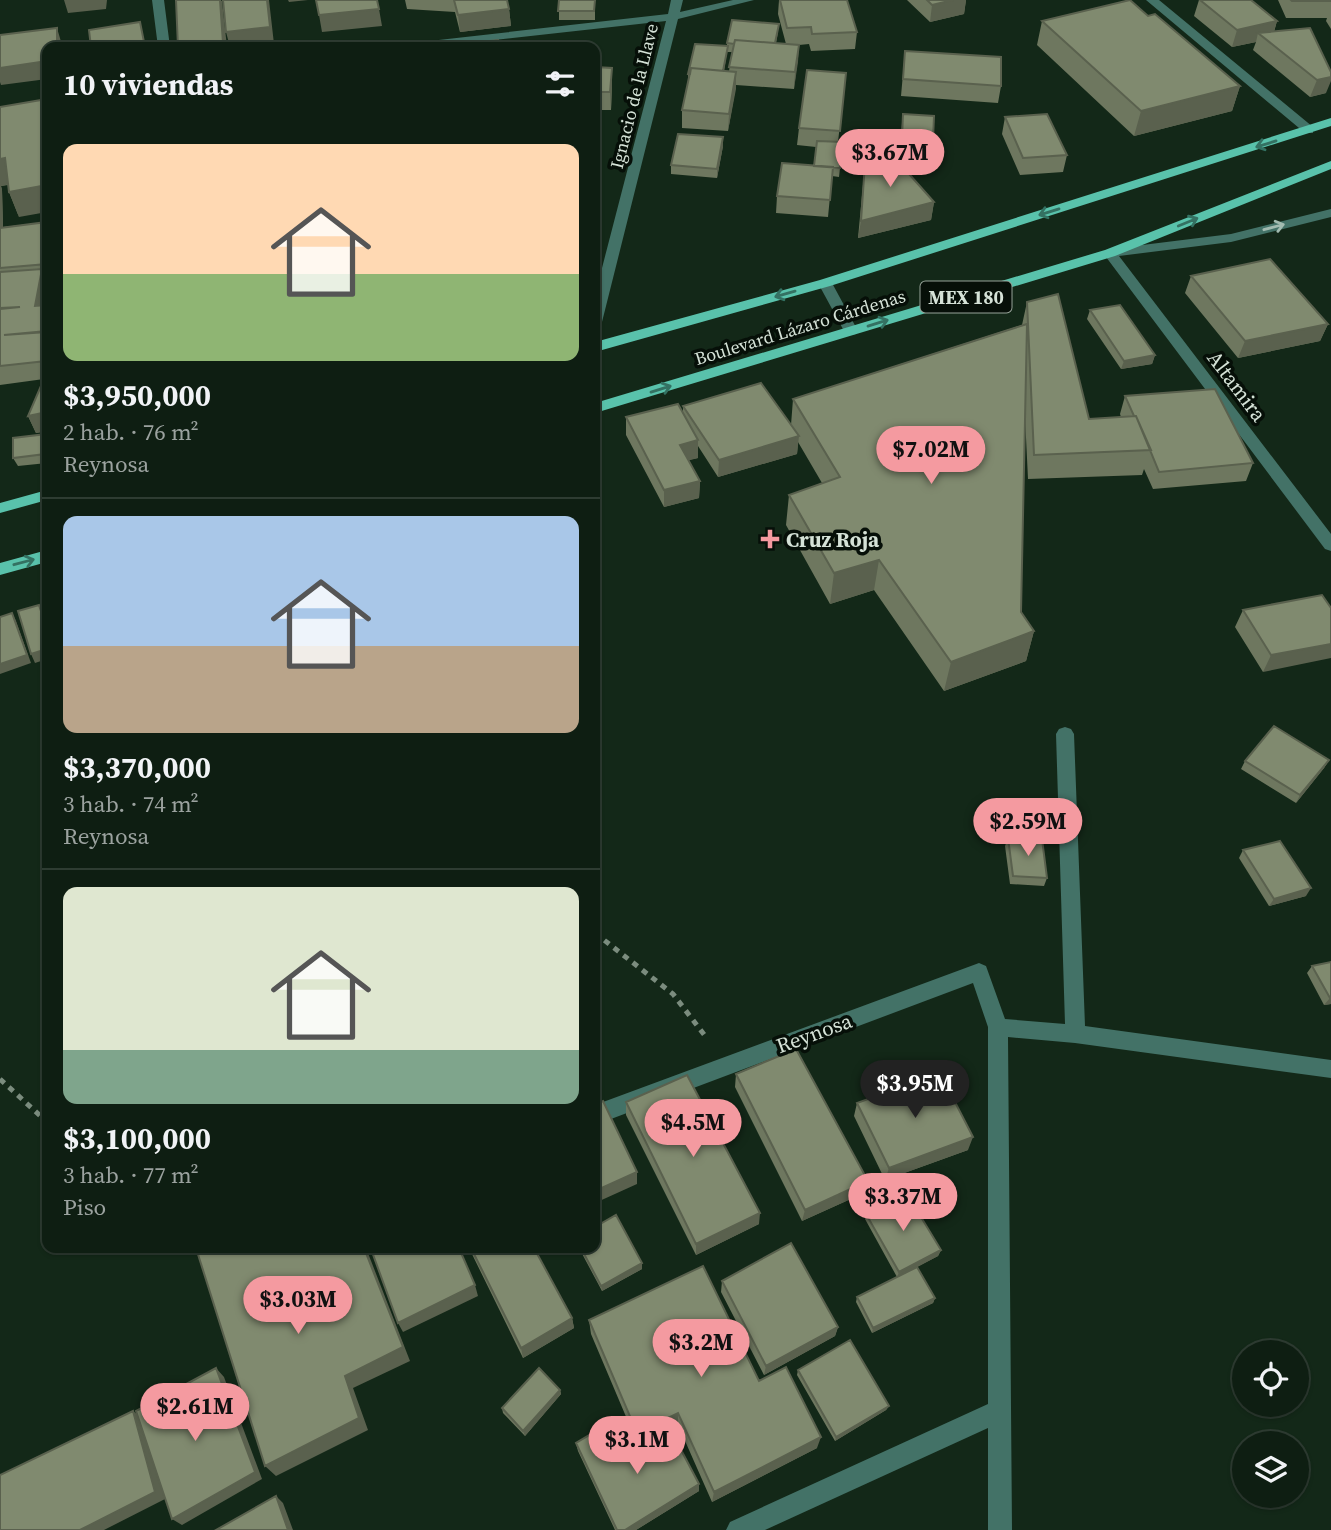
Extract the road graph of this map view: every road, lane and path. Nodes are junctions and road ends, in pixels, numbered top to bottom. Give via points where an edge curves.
1 (159, 0) edge
2 (677, 0) edge
3 (748, 0) edge
4 (1152, 0) edge
5 (672, 17) junction
6 (163, 42) edge
7 (448, 42) edge
8 (1331, 122) edge
9 (1309, 130) junction
10 (1331, 165) edge
11 (1331, 212) edge
12 (1110, 253) junction
13 (825, 283) junction
14 (600, 302) edge
15 (851, 331) junction
16 (600, 346) edge
17 (600, 406) edge
18 (42, 496) edge
19 (0, 508) edge
20 (1331, 545) edge
21 (42, 557) edge
22 (0, 569) edge
23 (1065, 734) dead end
24 (600, 937) edge
25 (998, 1027) junction
26 (1074, 1034) junction
27 (727, 1066) junction
28 (1331, 1069) edge
29 (0, 1079) edge
30 (600, 1113) edge
31 (42, 1117) edge
32 (1000, 1410) junction
33 (738, 1530) edge
34 (1000, 1530) edge

1 - 6 street
2 - 5 street, Ignacio de la Llave
3 - 5 street
4 - 9 street
5 - 7 street
5 - 14 street, Ignacio de la Llave
8 - 9 main road, Boulevard Lázaro Cárdenas / MEX 180
9 -> 13 main road, Boulevard Lázaro Cárdenas / MEX 180
12 -> 10 main road, Boulevard Lázaro Cárdenas / MEX 180
12 -> 11 street via 1231,238
15 -> 12 main road, Boulevard Lázaro Cárdenas / MEX 180
12 - 20 street, Altamira
13 - 15 street
13 -> 16 main road, Boulevard Lázaro Cárdenas / MEX 180
17 -> 15 main road, Boulevard Lázaro Cárdenas / MEX 180
18 - 19 main road
22 -> 21 main road
23 - 26 street
24 - 27 path via 673,994
25 - 26 street
25 - 27 street, Reynosa via 979,972
25 - 32 street, Reynosa
26 - 28 street
27 - 30 street, Reynosa
29 - 31 path
32 - 33 street
32 - 34 street, Reynosa

